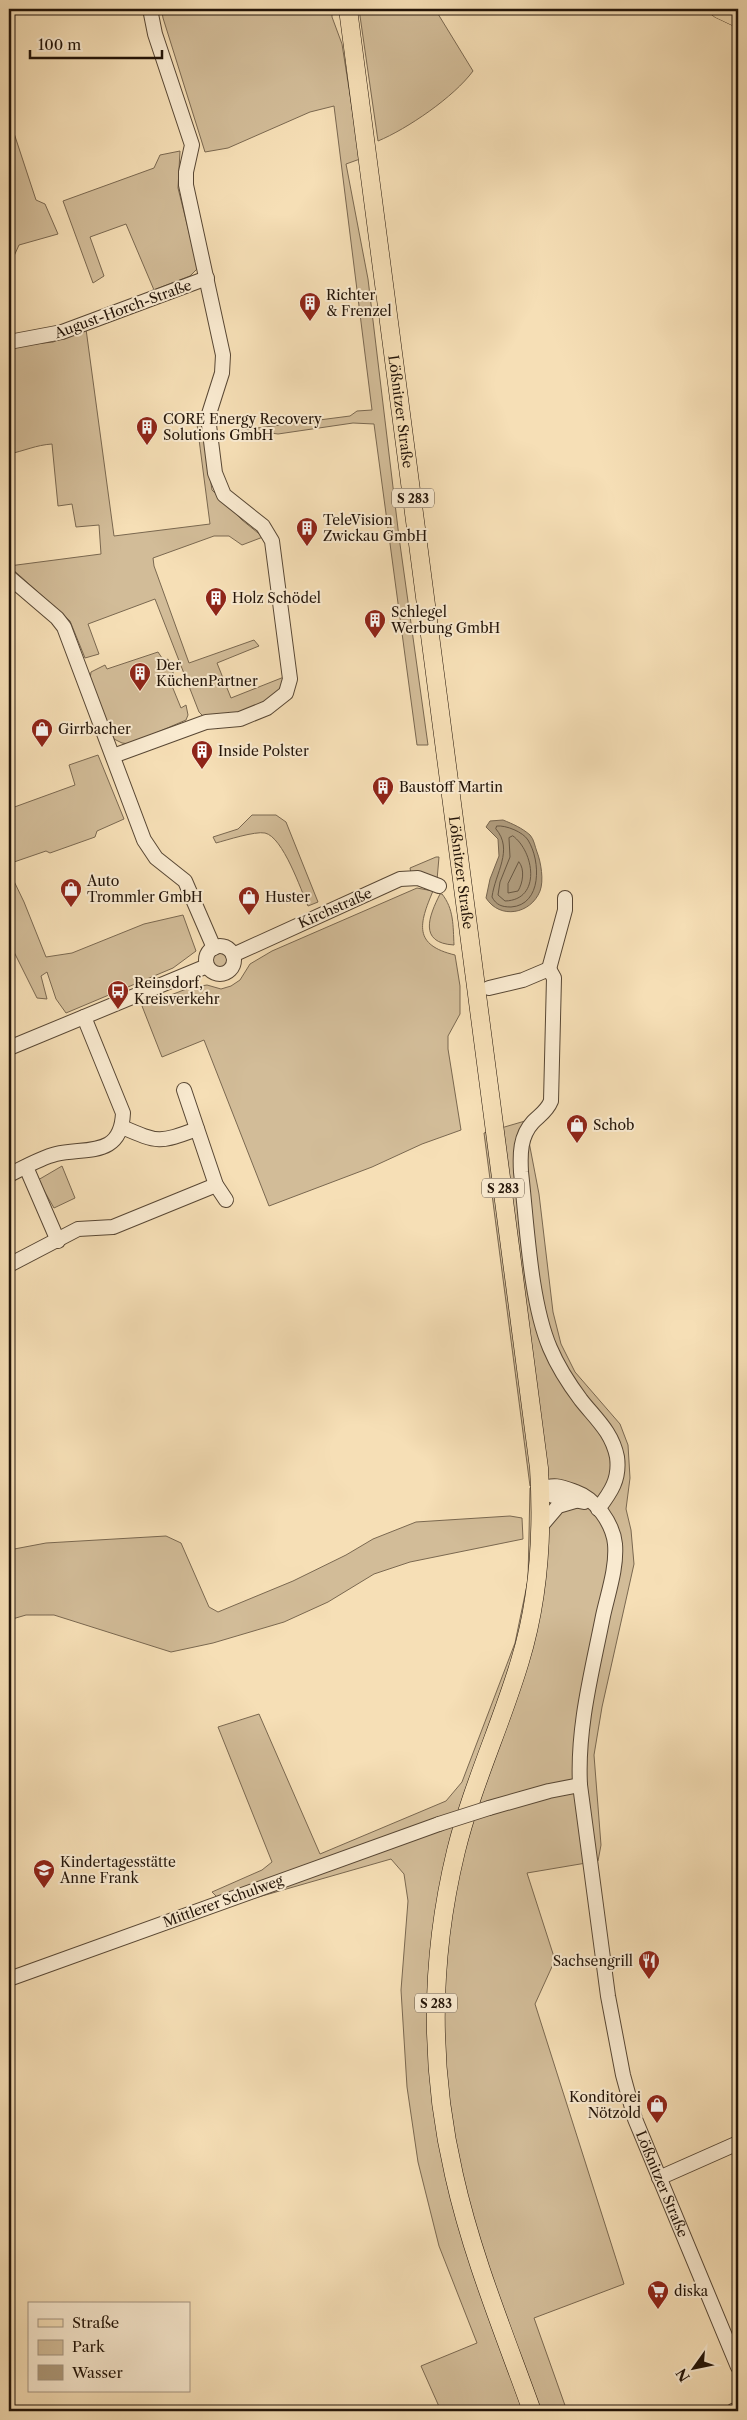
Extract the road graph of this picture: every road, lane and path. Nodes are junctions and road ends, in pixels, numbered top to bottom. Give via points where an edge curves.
1 (150, 9) edge
2 (348, 9) edge
3 (719, 9) edge
4 (738, 18) edge
5 (207, 278) junction
6 (9, 342) edge
7 (9, 577) edge
8 (113, 756) junction
9 (439, 886) dead end
10 (565, 898) dead end
11 (214, 948) junction
12 (233, 956) junction
13 (207, 966) junction
14 (549, 969) junction
15 (489, 988) dead end
16 (84, 1017) junction
17 (9, 1048) edge
18 (184, 1090) dead end
19 (122, 1127) junction
20 (197, 1129) junction
21 (26, 1167) junction
22 (9, 1175) edge
23 (216, 1185) junction
24 (226, 1200) dead end
25 (58, 1242) junction
26 (9, 1265) edge
27 (539, 1468) junction
28 (560, 1486) junction
29 (540, 1490) junction
30 (577, 1500) junction
31 (598, 1509) junction
32 (541, 1526) junction
33 (580, 1785) junction
34 (9, 1979) edge
35 (738, 2143) edge
36 (659, 2178) junction
37 (738, 2368) edge
38 (738, 2409) edge
39 (532, 2411) edge
40 (733, 2411) edge

1 - 5 street, August-Horch-Straße via 192,145 186,185
2 - 27 main road, Lößnitzer Straße / S 283
3 - 4 main road
5 - 6 street, August-Horch-Straße via 53,335
5 - 8 street, August-Horch-Straße via 223,354 222,373 208,417 214,473 224,495 263,526 272,541 289,684 278,701 245,717 206,722
7 - 8 street via 64,627
8 - 11 street via 149,850 185,881
9 - 12 street, Kirchstraße via 418,878 400,879
10 - 14 street via 565,910
11 - 12 street via 227,948
11 - 13 street via 207,954
12 - 13 street via 233,967 225,974 214,973
13 - 16 street
14 - 15 street via 523,980
14 - 31 street via 554,978 551,1101 525,1134 520,1157 521,1172 544,1333 564,1375 605,1427 616,1456 619,1474
16 - 17 street
16 - 19 street via 123,1113
18 - 20 street
19 - 20 street via 150,1139 166,1140
19 - 21 street via 114,1140 94,1151 55,1154
20 - 23 street
21 - 22 street
21 - 25 street
23 - 24 street
23 - 25 street via 112,1227 78,1229
25 - 26 street
27 - 28 street
27 - 29 main road, S 283
28 - 29 street via 549,1485
28 - 31 street via 586,1496
29 - 30 street
29 - 32 main road, S 283
30 - 31 street
30 - 32 street via 558,1506
31 - 33 street, Lößnitzer Straße via 614,1538 615,1555 580,1731
32 - 39 main road, S 283 via 534,1595 521,1660 464,1823 449,1881 439,1944 435,2024 440,2095 454,2175 478,2260
33 - 34 street, Mittlerer Schulweg, bridge via 439,1824
33 - 36 street, Lößnitzer Straße via 608,1996 623,2072 635,2119
35 - 36 street
36 - 37 street, Lößnitzer Straße
38 - 40 street

